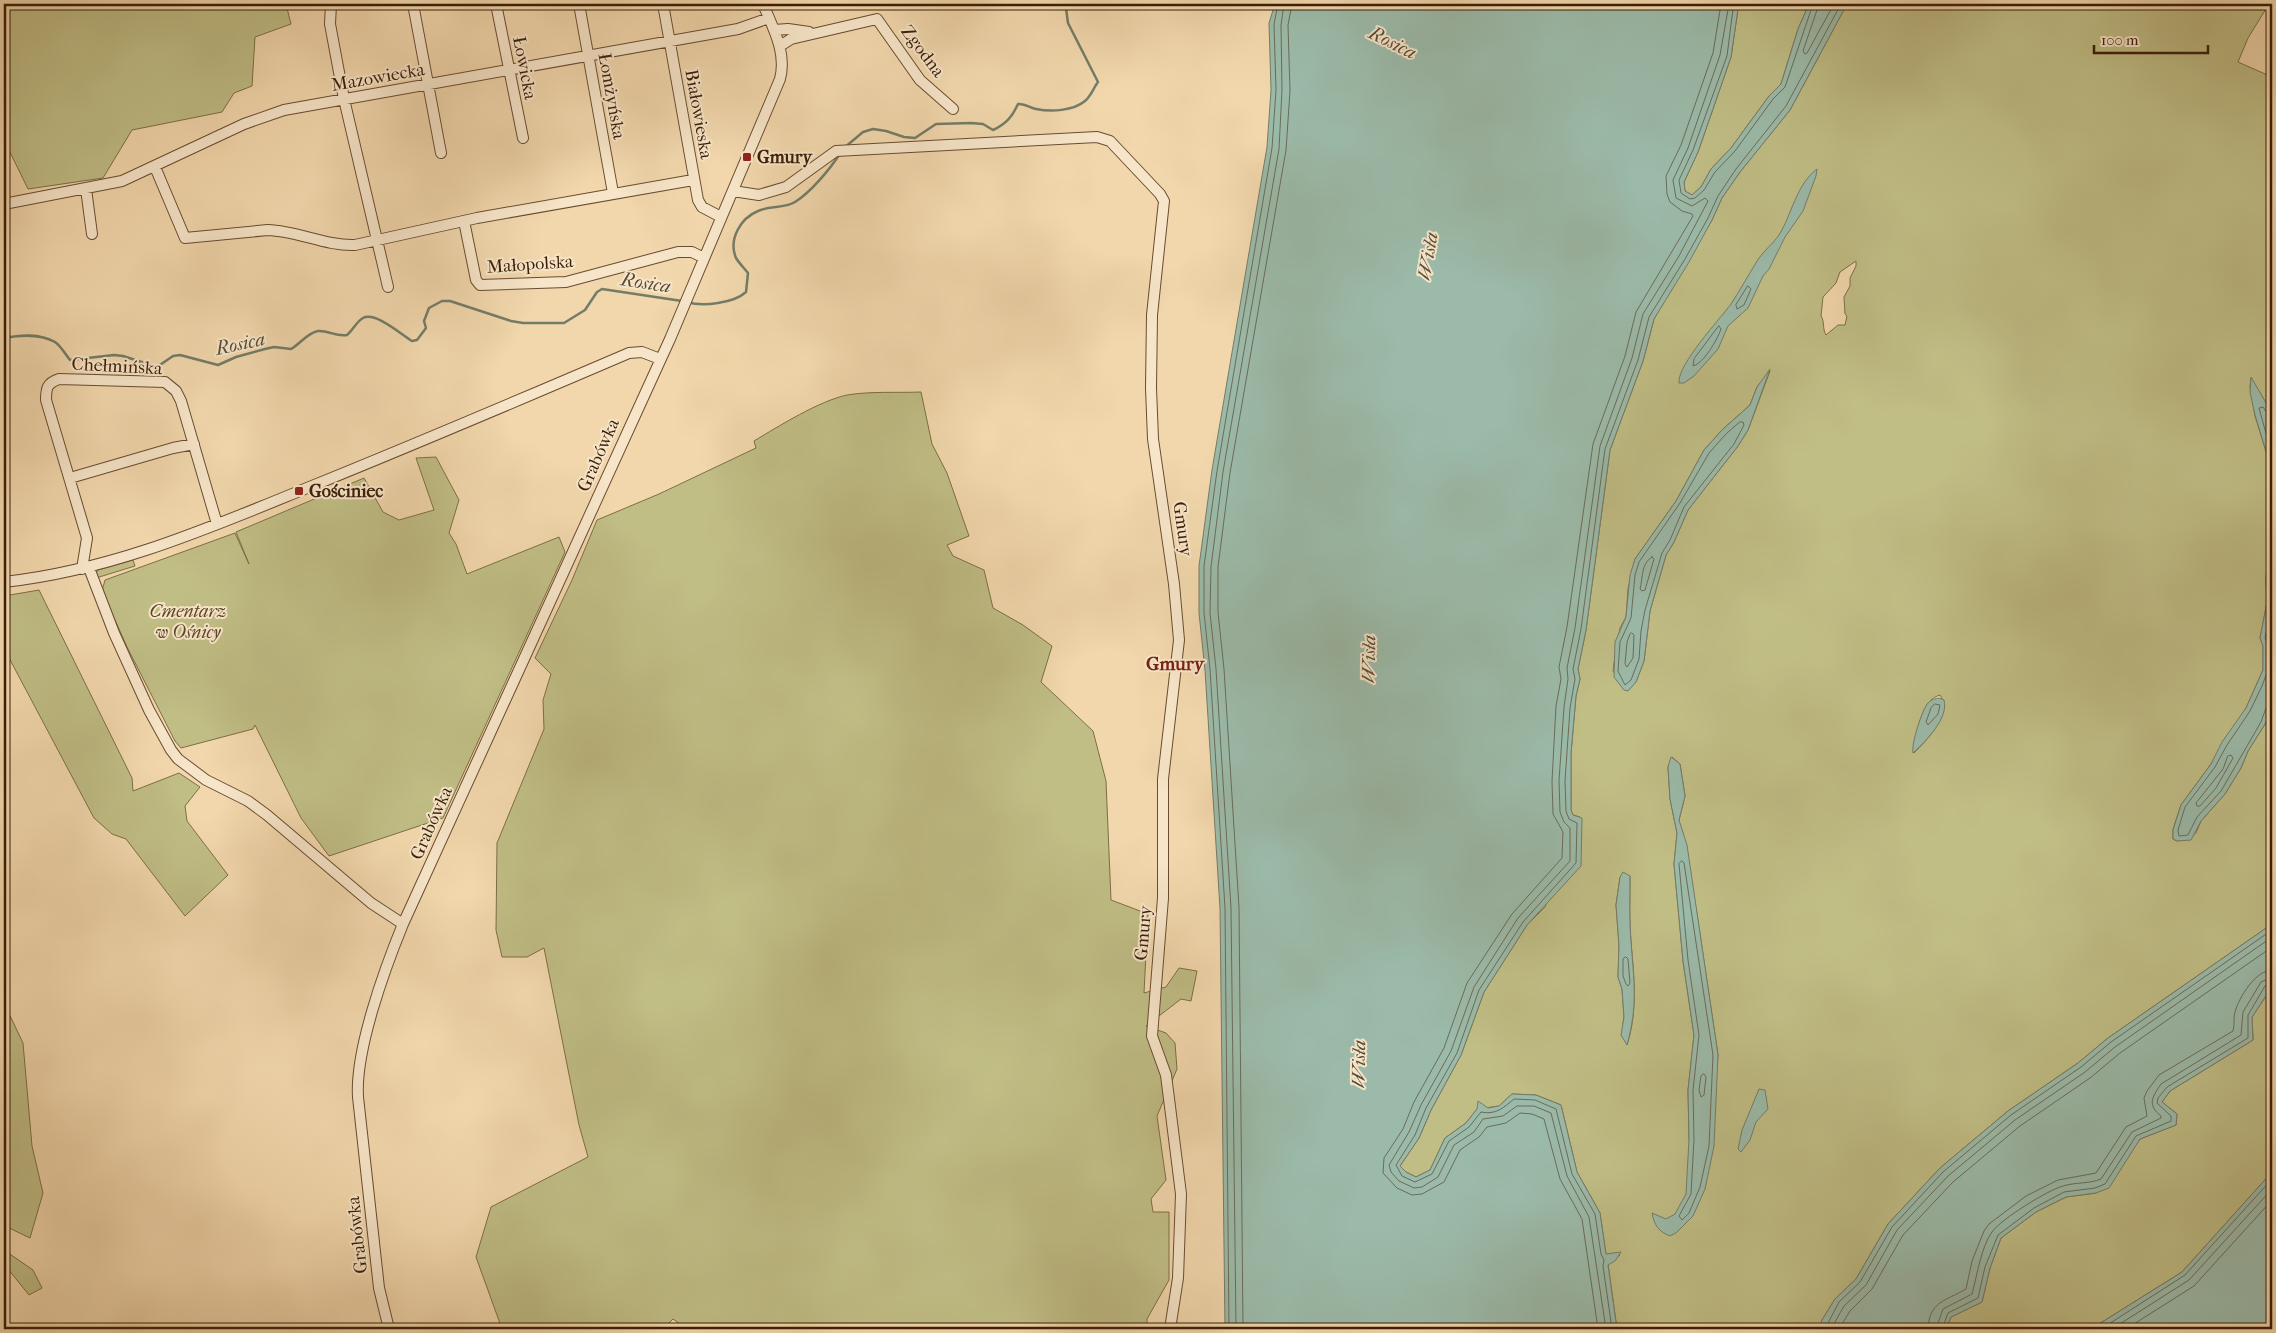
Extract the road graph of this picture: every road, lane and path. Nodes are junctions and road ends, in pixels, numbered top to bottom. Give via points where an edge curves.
1 (331, 4) edge
2 (413, 4) edge
3 (496, 4) edge
4 (579, 4) edge
5 (663, 4) edge
6 (763, 4) edge
7 (769, 18) junction
8 (774, 30) junction
9 (818, 33) junction
10 (670, 42) junction
11 (780, 46) junction
12 (588, 55) junction
13 (509, 69) junction
14 (427, 84) junction
15 (344, 99) junction
16 (953, 109) dead end
17 (522, 138) dead end
18 (441, 153) dead end
19 (155, 167) junction
20 (694, 180) junction
21 (86, 189) junction
22 (734, 191) junction
23 (613, 194) junction
24 (4, 204) edge
25 (722, 217) junction
26 (464, 221) junction
27 (92, 234) dead end
28 (378, 241) junction
29 (704, 258) junction
30 (388, 287) dead end
31 (660, 359) junction
32 (194, 444) junction
33 (70, 478) junction
34 (217, 524) junction
35 (86, 569) junction
36 (4, 582) edge
37 (403, 924) junction
38 (389, 1329) edge
39 (1170, 1329) edge

1 - 15 street via 330,24
2 - 14 street
3 - 13 street, Łowicka
4 - 12 street, Łomżyńska
5 - 10 street, Białowieska
6 - 7 street, Grabówka
7 - 8 street, Grabówka
7 - 10 street, Mazowiecka via 738,30
8 - 9 street
8 - 11 street, Grabówka
9 - 11 street, Zgodna via 792,39
9 - 16 street, Zgodna via 877,19 920,80
10 - 12 street, Mazowiecka
10 - 20 street, Białowieska
11 - 22 street, Grabówka via 783,67 780,80
12 - 13 street, Mazowiecka
12 - 23 street, Łomżyńska
13 - 14 street, Mazowiecka
13 - 17 street, Łowicka
14 - 15 street, Mazowiecka
14 - 18 street
15 - 19 street, Mazowiecka via 260,117
15 - 28 street
19 - 21 street, Mazowiecka via 122,181
19 - 28 street via 185,238 282,230 336,246
20 - 23 street
20 - 25 street, Białowieska via 702,207
21 - 24 street, Mazowiecka
21 - 27 street
22 - 25 street, Grabówka
22 - 39 street, Gmury via 759,195 786,187 836,151 1097,136 1110,141 1164,201 1152,315 1151,396 1153,439 1179,640 1163,779 1163,898 1152,1036 1166,1075 1181,1194 1178,1278
23 - 26 street
25 - 29 street, Grabówka
26 - 28 street
26 - 29 street, Małopolska via 476,280 480,285 566,282 678,252 692,252
28 - 30 street
29 - 31 street, Grabówka
31 - 34 street via 642,352 629,353
31 - 37 street, Grabówka
32 - 33 street
32 - 33 street, Chełmińska via 181,401 176,391 165,382 59,379 50,382 46,388 46,400
32 - 34 street, Chełmińska
33 - 35 street, Chełmińska via 87,538
34 - 35 street via 160,547
35 - 36 street
35 - 37 street via 149,710 178,759 206,780 267,815 371,903
37 - 38 street, Grabówka via 372,1016 357,1079 379,1288

